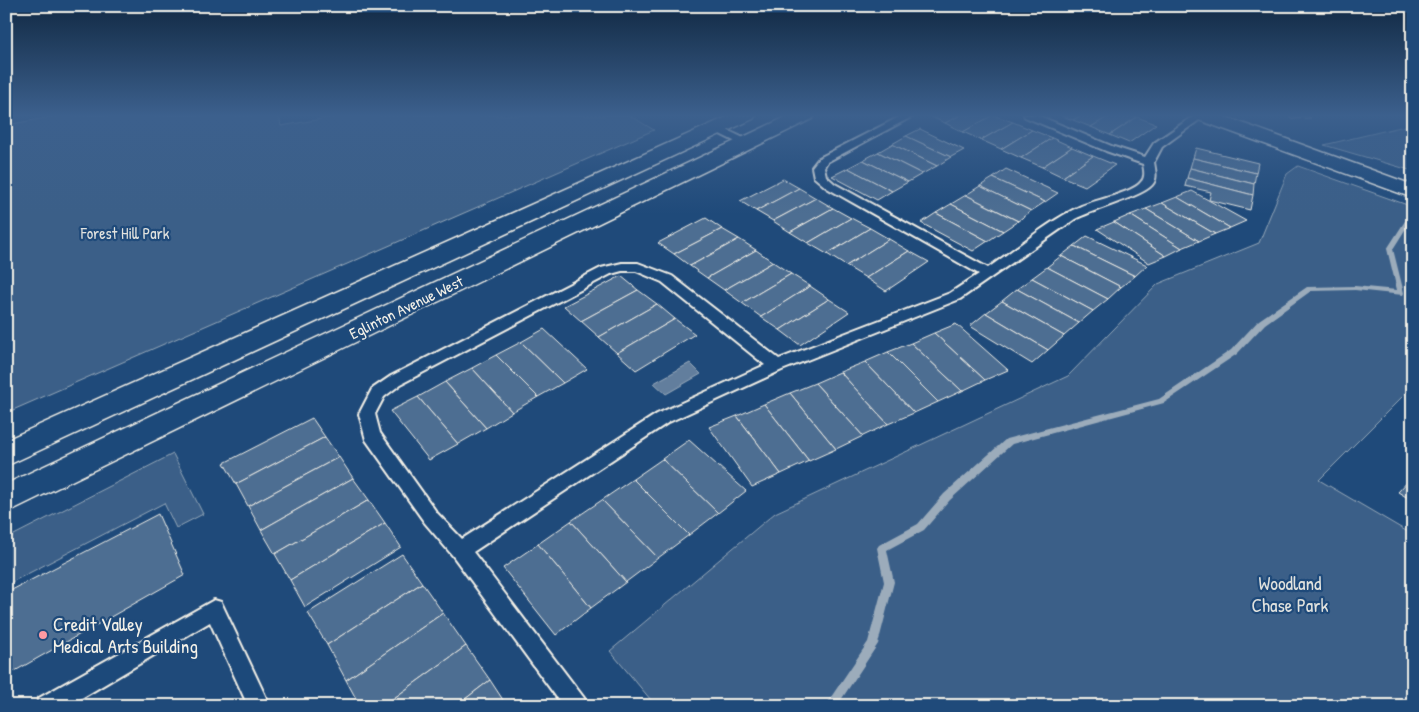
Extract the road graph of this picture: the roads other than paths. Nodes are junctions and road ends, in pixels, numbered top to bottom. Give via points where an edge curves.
1 (672, 148) edge
2 (735, 148) edge
3 (846, 148) edge
4 (1108, 148) edge
5 (1156, 148) edge
6 (1293, 148) edge
7 (1148, 162) junction
8 (1413, 192) edge
9 (989, 274) junction
10 (777, 366) junction
11 (6, 454) edge
12 (6, 499) edge
13 (460, 550) junction
14 (47, 706) edge
15 (259, 706) edge
16 (576, 706) edge

1 - 11 main road, Eglinton Avenue West
2 - 12 main road, Eglinton Avenue West
3 - 9 lane via 823,160 818,166 820,177
4 - 7 lane
5 - 7 lane
6 - 8 main road
7 - 9 lane via 1148,183 1139,190 1071,216
9 - 10 lane via 955,296
10 - 13 lane via 664,418
10 - 13 lane via 667,279 638,267 622,267 606,271 396,380 378,393 367,414 372,435 431,518
13 - 16 lane
14 - 15 lane via 214,609

